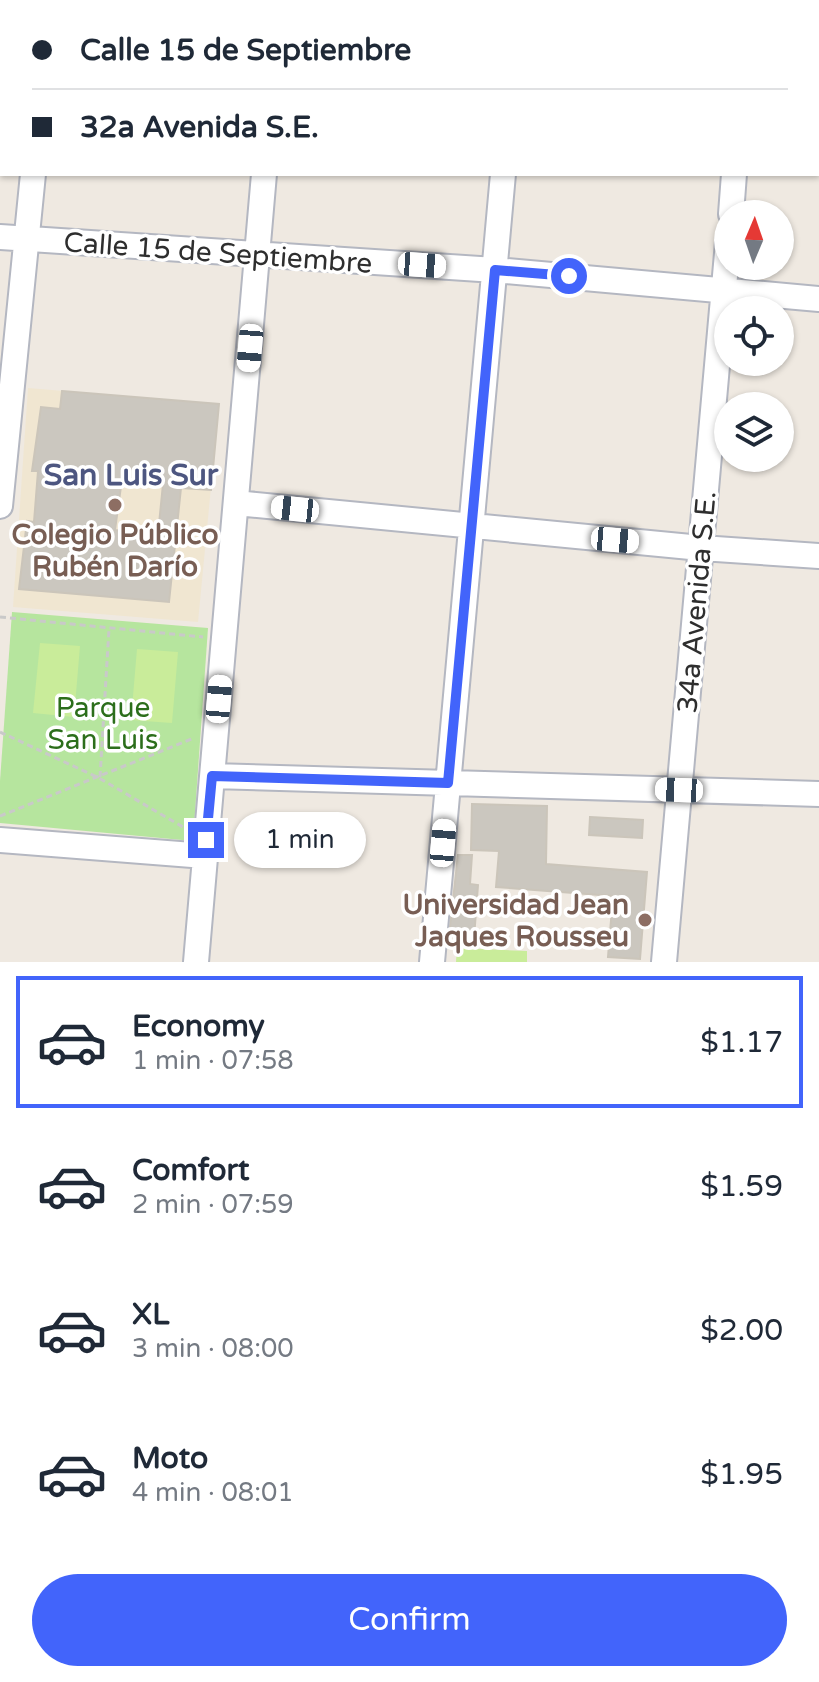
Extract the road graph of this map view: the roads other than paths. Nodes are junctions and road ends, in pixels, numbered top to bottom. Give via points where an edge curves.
1 (33, 176) edge
2 (264, 176) edge
3 (503, 176) edge
4 (734, 176) edge
5 (732, 200) edge
6 (0, 237) edge
7 (28, 239) junction
8 (258, 255) junction
9 (495, 270) junction
10 (725, 280) edge
11 (724, 290) junction
12 (819, 299) edge
13 (236, 503) junction
14 (0, 506) edge
15 (472, 527) junction
16 (701, 548) junction
17 (819, 556) edge
18 (212, 776) junction
19 (448, 783) junction
20 (679, 790) junction
21 (819, 794) edge
22 (0, 840) edge
23 (206, 848) junction
24 (196, 962) edge
25 (432, 962) edge
26 (664, 962) edge

1 - 7 street
2 - 8 street
3 - 9 street
4 - 5 street
6 - 7 street, Calle 15 de Septiembre
7 - 8 street, Calle 15 de Septiembre
7 - 14 street
8 - 9 street, Calle 15 de Septiembre
8 - 13 street
9 - 11 street, Calle 15 de Septiembre
9 - 15 street
10 - 11 street, 34a Avenida S.E.
11 - 12 street, Calle 15 de Septiembre
11 - 16 street, 34a Avenida S.E.
13 - 15 street
13 - 18 street
15 - 16 street
15 - 19 street
16 - 17 street
16 - 20 street, 34a Avenida S.E.
18 - 19 street
18 - 23 street
19 - 20 street
19 - 25 street
20 - 21 street
20 - 26 street, 34a Avenida S.E.
22 - 23 street
23 - 24 street

